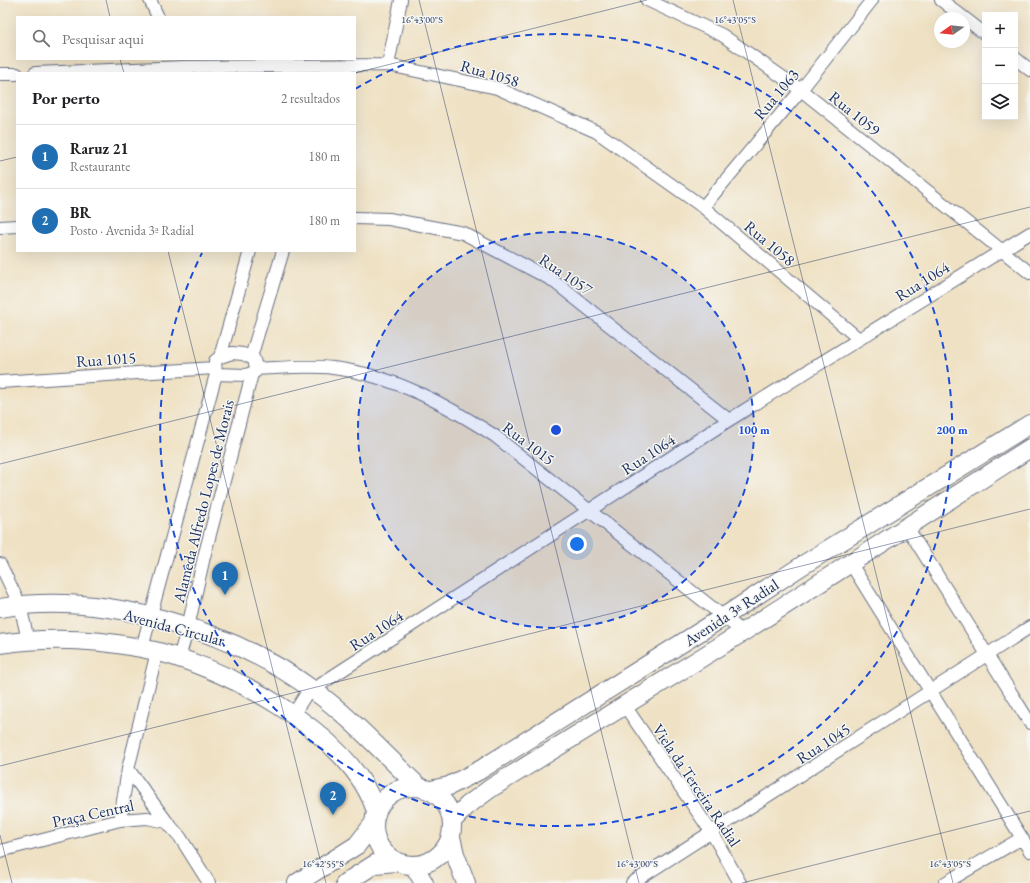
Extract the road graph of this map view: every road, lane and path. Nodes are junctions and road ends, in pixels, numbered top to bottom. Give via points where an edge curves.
1 (150, 0) edge
2 (401, 0) edge
3 (647, 0) edge
4 (872, 0) edge
5 (941, 0) edge
6 (158, 16) edge
7 (982, 32) edge
8 (1018, 60) edge
9 (182, 63) edge
10 (388, 65) junction
11 (286, 69) edge
12 (249, 70) edge
13 (1030, 70) edge
14 (50, 72) edge
15 (0, 74) edge
16 (16, 74) edge
17 (801, 90) junction
18 (703, 207) junction
19 (356, 218) edge
20 (16, 226) edge
21 (0, 227) edge
22 (1030, 233) edge
23 (1001, 250) junction
24 (250, 252) edge
25 (283, 252) edge
26 (1030, 272) edge
27 (859, 339) junction
28 (220, 357) junction
29 (252, 357) junction
30 (215, 371) junction
31 (254, 371) junction
32 (0, 382) edge
33 (729, 420) junction
34 (1029, 425) edge
35 (1030, 448) edge
36 (591, 511) junction
37 (907, 527) junction
38 (0, 564) edge
39 (851, 564) junction
40 (803, 565) junction
41 (20, 605) junction
42 (0, 608) edge
43 (726, 616) junction
44 (151, 617) junction
45 (188, 627) junction
46 (1030, 627) edge
47 (743, 632) junction
48 (28, 640) junction
49 (0, 644) edge
50 (150, 650) junction
51 (988, 654) junction
52 (179, 658) junction
53 (313, 690) junction
54 (931, 692) junction
55 (625, 706) junction
56 (293, 715) junction
57 (1030, 724) edge
58 (128, 769) junction
59 (424, 788) junction
60 (375, 817) junction
61 (120, 820) junction
62 (167, 822) junction
63 (452, 829) junction
64 (712, 833) junction
65 (1022, 838) junction
66 (0, 851) edge
67 (1030, 851) edge
68 (396, 862) junction
69 (414, 866) junction
70 (209, 883) edge
71 (297, 883) edge
72 (345, 883) edge
73 (424, 883) edge
74 (466, 883) edge
75 (632, 883) edge
76 (740, 883) edge
77 (945, 883) edge

1 - 6 street
2 - 10 street
3 - 17 street, Rua 1059 via 722,35
4 - 17 street, Rua 1063
5 - 7 street
8 - 13 street
9 - 12 street, Rua 1058
9 - 14 street, Rua 1058
10 - 11 street, Rua 1058
10 - 18 street, Rua 1058 via 497,88 597,132
11 - 12 street, Rua 1058
15 - 16 street
17 - 18 street, Rua 1063
17 - 23 street, Rua 1059
18 - 27 street, Rua 1058
19 - 33 street, Rua 1057 via 389,219 463,233 552,280
20 - 21 street
22 - 23 street, Rua 1064
23 - 26 street, Rua 1059
23 - 27 street, Rua 1064
24 - 28 street
25 - 29 street
27 - 33 street, Rua 1064
28 - 29 street via 238,353
28 - 30 street, Alameda Alfredo Lopes de Morais via 215,361
29 - 31 street via 255,361
30 - 31 street, Rua 1015
30 - 32 street, Rua 1015
30 - 44 street, Alameda Alfredo Lopes de Morais
31 - 36 street, Rua 1015 via 332,368 374,376 419,392 494,436
31 - 45 street, Alameda Alfredo Lopes de Morais
33 - 36 street, Rua 1064
34 - 37 main road via 1014,442 908,511 905,518
34 - 40 main road, Avenida 3ª Radial
35 - 37 main road, Avenida 3ª Radial
36 - 43 street, Rua 1015
36 - 53 street, Rua 1064
37 - 39 main road, Avenida 3ª Radial
37 - 51 street
38 - 41 street
39 - 40 main road via 837,555
39 - 47 main road, Avenida 3ª Radial
39 - 54 street
40 - 43 main road, Avenida 3ª Radial
41 - 42 main road, Avenida Circular
41 - 44 main road, Avenida Circular via 63,605
41 - 48 street
43 - 47 street, Rua 1015
43 - 59 main road, Avenida 3ª Radial via 480,770 449,786
44 - 45 main road, Avenida Circular
44 - 50 street, Alameda Alfredo Lopes de Morais
45 - 52 street, Alameda Alfredo Lopes de Morais
45 - 53 main road, Avenida Circular via 254,653
46 - 51 street, Rua 1045
47 - 55 main road, Avenida 3ª Radial
48 - 49 main road, Avenida Circular
48 - 50 main road, Avenida Circular via 92,640
50 - 52 main road, Avenida Circular
50 - 58 street, Alameda Alfredo Lopes de Morais
51 - 54 street, Rua 1045
51 - 57 street
52 - 56 main road, Avenida Circular via 239,683
53 - 56 street, Rua 1064 via 305,696
53 - 59 main road, Avenida Circular
54 - 64 street, Rua 1045
54 - 65 street
55 - 63 main road, Avenida 3ª Radial via 491,788 468,805
55 - 64 street, Viela da Terceira Radial
56 - 60 main road, Avenida Circular via 332,747 356,773 367,788
58 - 61 street, Alameda Alfredo Lopes de Morais
58 - 62 street
59 - 60 main road via 409,786 392,792 381,803
59 - 63 main road via 441,798 448,808
60 - 68 main road via 375,834 379,846
60 - 71 main road via 357,845
61 - 62 street, Praça Central via 147,818
61 - 66 street, Praça Central
62 - 70 street via 180,837
63 - 69 main road via 447,847 436,858
63 - 74 main road via 455,854
64 - 75 street, Rua 1045
64 - 76 street, Viela da Terceira Radial
65 - 67 street
65 - 77 street
68 - 69 main road
68 - 72 main road via 375,864
69 - 73 main road

